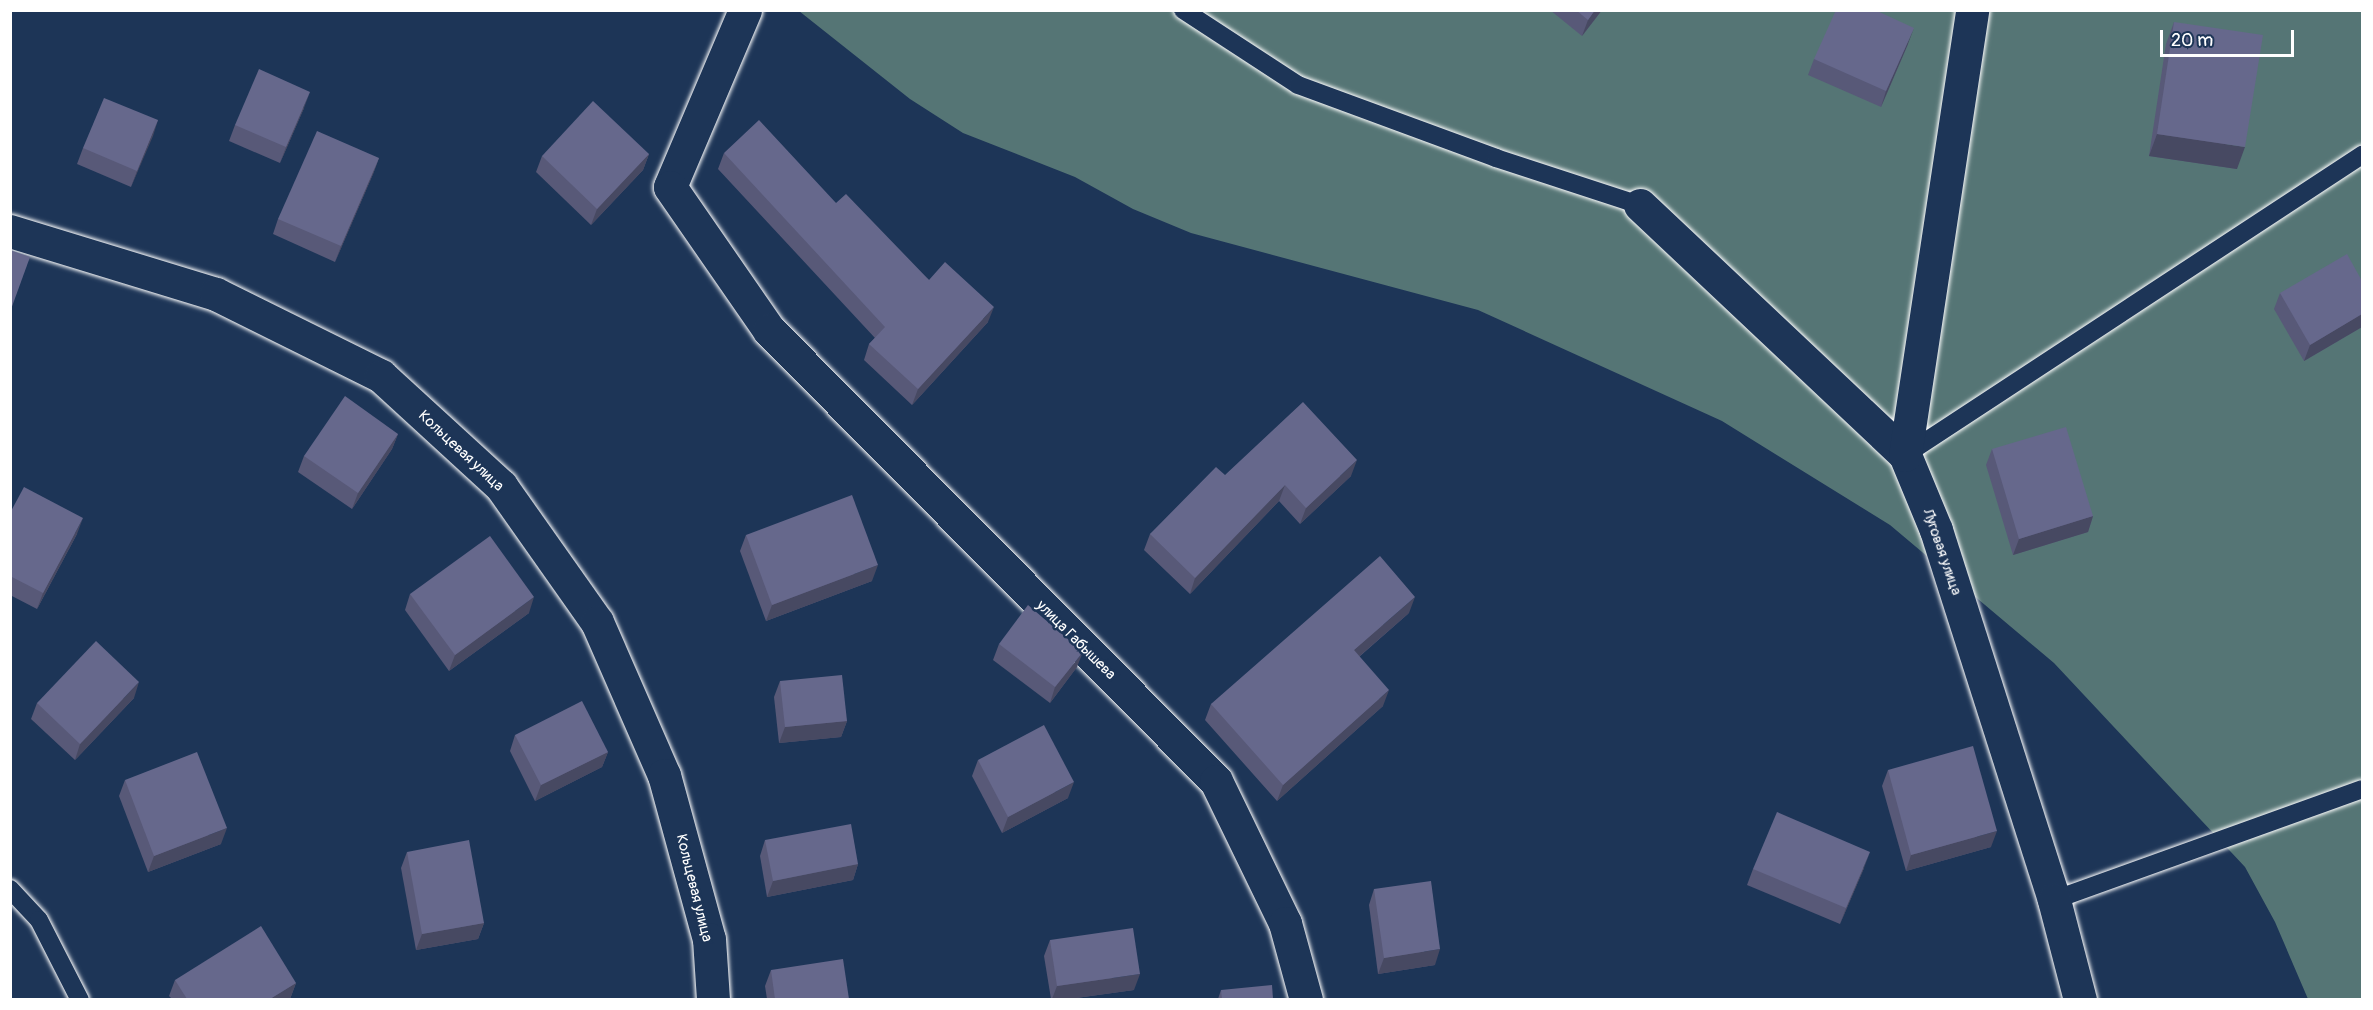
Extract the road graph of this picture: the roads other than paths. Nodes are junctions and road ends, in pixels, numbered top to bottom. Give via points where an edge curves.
1 (745, 10) edge
2 (1183, 10) edge
3 (1972, 10) edge
4 (2362, 155) edge
5 (1640, 205) joint
6 (10, 231) edge
7 (1905, 455) junction
8 (2362, 789) edge
9 (10, 889) edge
10 (2054, 900) junction
11 (80, 999) edge
12 (713, 999) edge
13 (1306, 999) edge
14 (2080, 999) edge

1 - 13 street, улица Габышева via 670,187 769,330 1216,781 1285,923
2 - 5 lane via 1298,85 1496,158
3 - 7 street
4 - 7 lane
5 - 7 street, Луговая улица
6 - 12 street, Кольцевая улица via 216,294 381,376 501,486 597,622 664,775 710,939
7 - 10 street, Луговая улица via 1936,530
8 - 10 lane
9 - 11 lane via 39,920
10 - 14 street, Луговая улица

